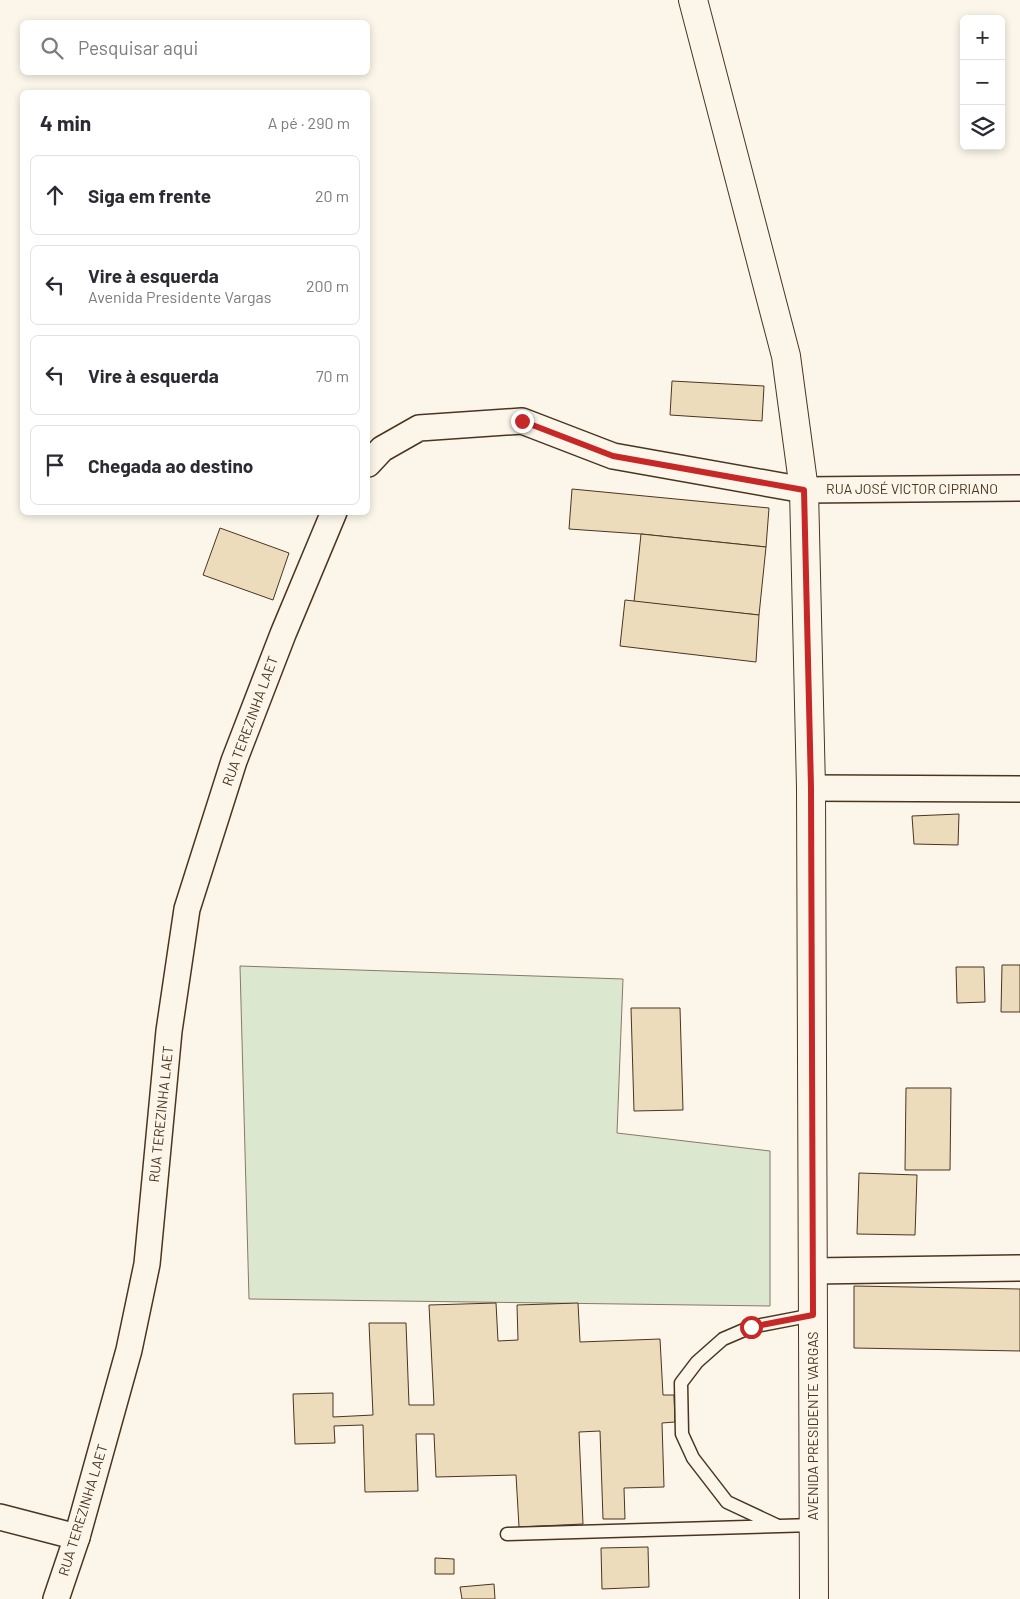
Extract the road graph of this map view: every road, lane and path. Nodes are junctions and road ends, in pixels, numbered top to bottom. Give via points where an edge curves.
1 (693, 0) edge
2 (370, 462) edge
3 (1020, 488) edge
4 (804, 490) junction
5 (333, 515) edge
6 (811, 788) junction
7 (1020, 789) edge
8 (1020, 1268) edge
9 (814, 1271) junction
10 (813, 1315) junction
11 (0, 1517) edge
12 (776, 1525) junction
13 (814, 1525) junction
14 (507, 1534) dead end
15 (77, 1537) junction
16 (56, 1599) edge
17 (814, 1599) edge

1 - 4 main road, AVENIDA PRESIDENTE VARGAS via 786,356
2 - 4 street, RUA JOSÉ VICTOR CIPRIANO via 382,449 419,428 522,421 613,456
3 - 4 street, RUA JOSÉ VICTOR CIPRIANO
4 - 6 main road, AVENIDA PRESIDENTE VARGAS
5 - 15 street, RUA TEREZINHA LAET via 234,761 187,909 169,1031 147,1264 129,1350
6 - 7 street
6 - 9 main road, AVENIDA PRESIDENTE VARGAS
8 - 9 street
9 - 10 main road, AVENIDA PRESIDENTE VARGAS
10 - 12 lane via 751,1327 723,1339 697,1362 681,1383 682,1434 693,1458 727,1502
10 - 13 main road, AVENIDA PRESIDENTE VARGAS
11 - 15 street
12 - 13 lane
12 - 14 lane
13 - 17 main road, AVENIDA PRESIDENTE VARGAS
15 - 16 street, RUA TEREZINHA LAET

